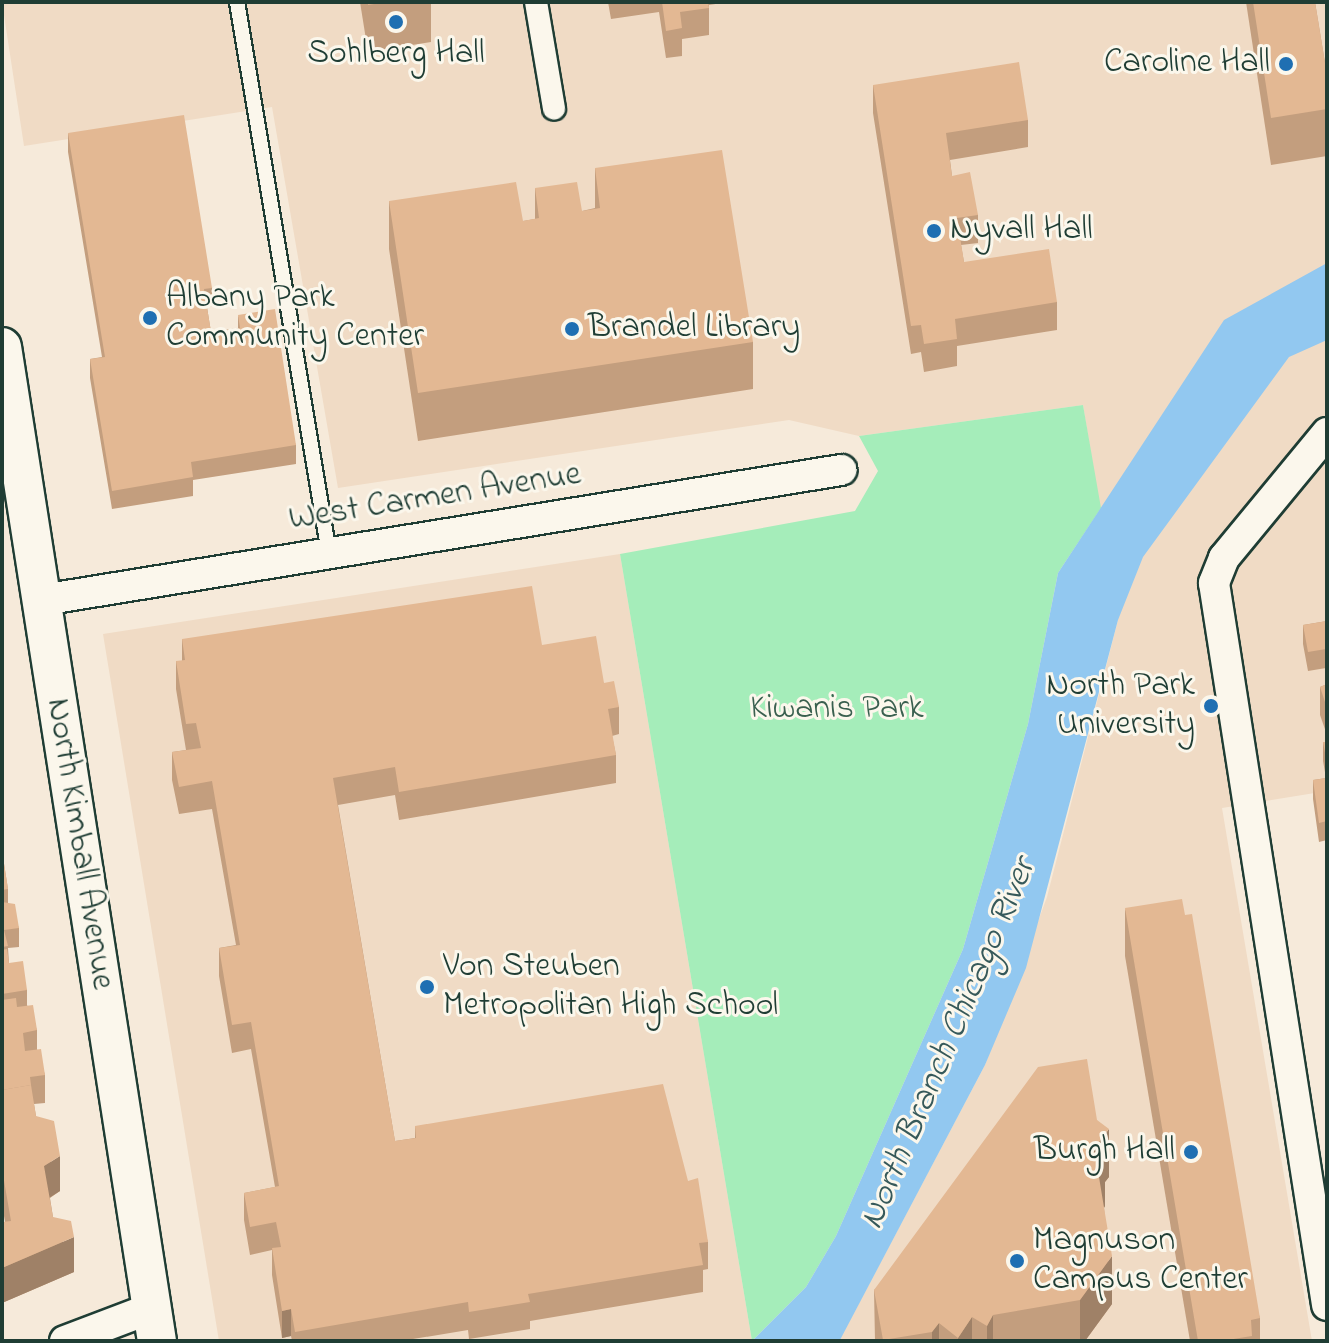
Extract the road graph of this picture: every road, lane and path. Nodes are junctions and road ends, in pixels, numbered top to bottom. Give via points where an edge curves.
1 (237, 2) edge
2 (536, 2) edge
3 (554, 108) dead end
4 (2, 347) edge
5 (1327, 433) edge
6 (841, 470) dead end
7 (329, 553) junction
8 (42, 600) junction
9 (1327, 1305) edge
10 (154, 1324) edge
11 (65, 1341) edge

1 - 7 lane
2 - 3 street
4 - 8 street, North Kimball Avenue
5 - 9 street via 1224,558 1214,583
6 - 7 street, West Carmen Avenue
7 - 8 street, West Carmen Avenue
8 - 10 street, North Kimball Avenue
10 - 11 street

